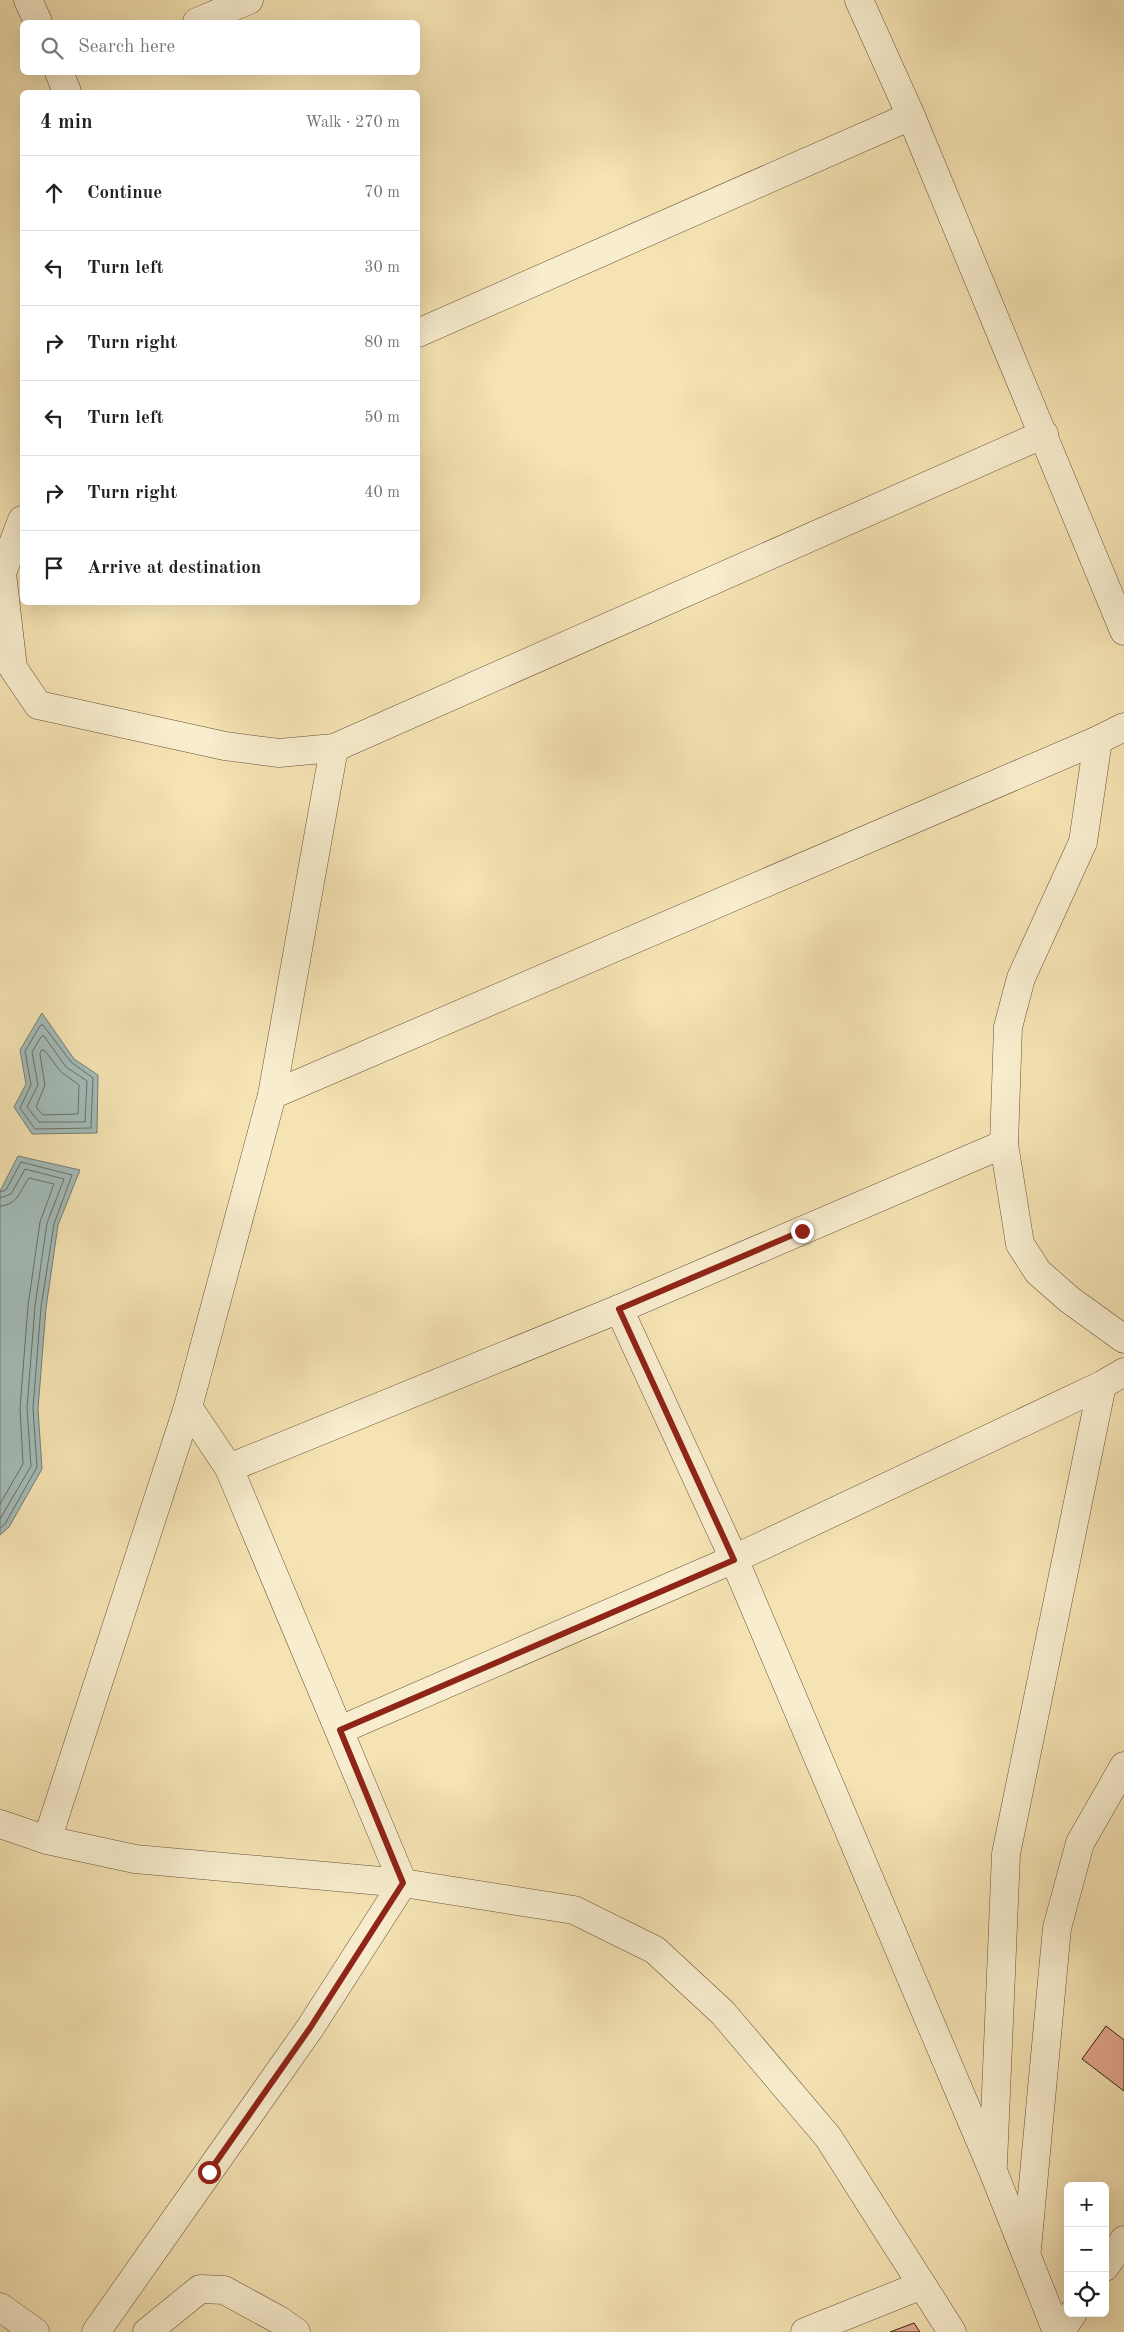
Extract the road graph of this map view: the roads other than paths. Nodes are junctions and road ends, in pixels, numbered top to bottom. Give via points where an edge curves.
1 (28, 0) edge
2 (249, 0) edge
3 (859, 0) edge
4 (37, 20) edge
5 (202, 20) edge
6 (911, 116) junction
7 (420, 332) edge
8 (1044, 434) junction
9 (20, 525) edge
10 (1124, 631) edge
11 (1124, 727) edge
12 (1098, 740) junction
13 (334, 748) junction
14 (272, 1095) junction
15 (1004, 1144) junction
16 (619, 1309) junction
17 (1124, 1339) edge
18 (1113, 1379) edge
19 (188, 1407) junction
20 (229, 1468) junction
21 (734, 1560) junction
22 (340, 1730) junction
23 (1124, 1766) edge
24 (0, 1824) edge
25 (47, 1840) junction
26 (403, 1883) junction
27 (993, 2171) junction
28 (1124, 2240) edge
29 (1026, 2253) junction
30 (1109, 2261) edge
31 (922, 2286) junction
32 (0, 2307) edge
33 (1070, 2317) edge
34 (36, 2332) edge
35 (96, 2332) edge
36 (147, 2332) edge
37 (296, 2332) edge
38 (804, 2332) edge
39 (952, 2332) edge
40 (1058, 2332) edge

1 - 4 street
2 - 5 street
3 - 6 street
6 - 7 street
6 - 8 street
8 - 10 street
8 - 13 street
9 - 13 street via 2,573 13,668 38,705 225,746 279,752
11 - 12 street
12 - 14 street
12 - 15 street via 1083,842 1021,978 1008,1027
13 - 14 street
14 - 19 street
15 - 16 street
15 - 17 street via 1020,1244 1038,1272
16 - 20 street
16 - 21 street
18 - 21 street
18 - 27 street via 1006,1854
19 - 20 street
19 - 25 street
20 - 22 street
21 - 22 street
21 - 27 street
22 - 26 street
23 - 29 street via 1080,1843 1057,1928
24 - 25 street
25 - 26 street via 135,1859
26 - 31 street via 574,1910 655,1950 723,2012 828,2137
26 - 35 street via 310,2028
27 - 29 street
28 - 30 street
29 - 40 street
31 - 38 street
31 - 39 street
32 - 34 street
33 - 40 street
36 - 37 street via 200,2289 224,2290

